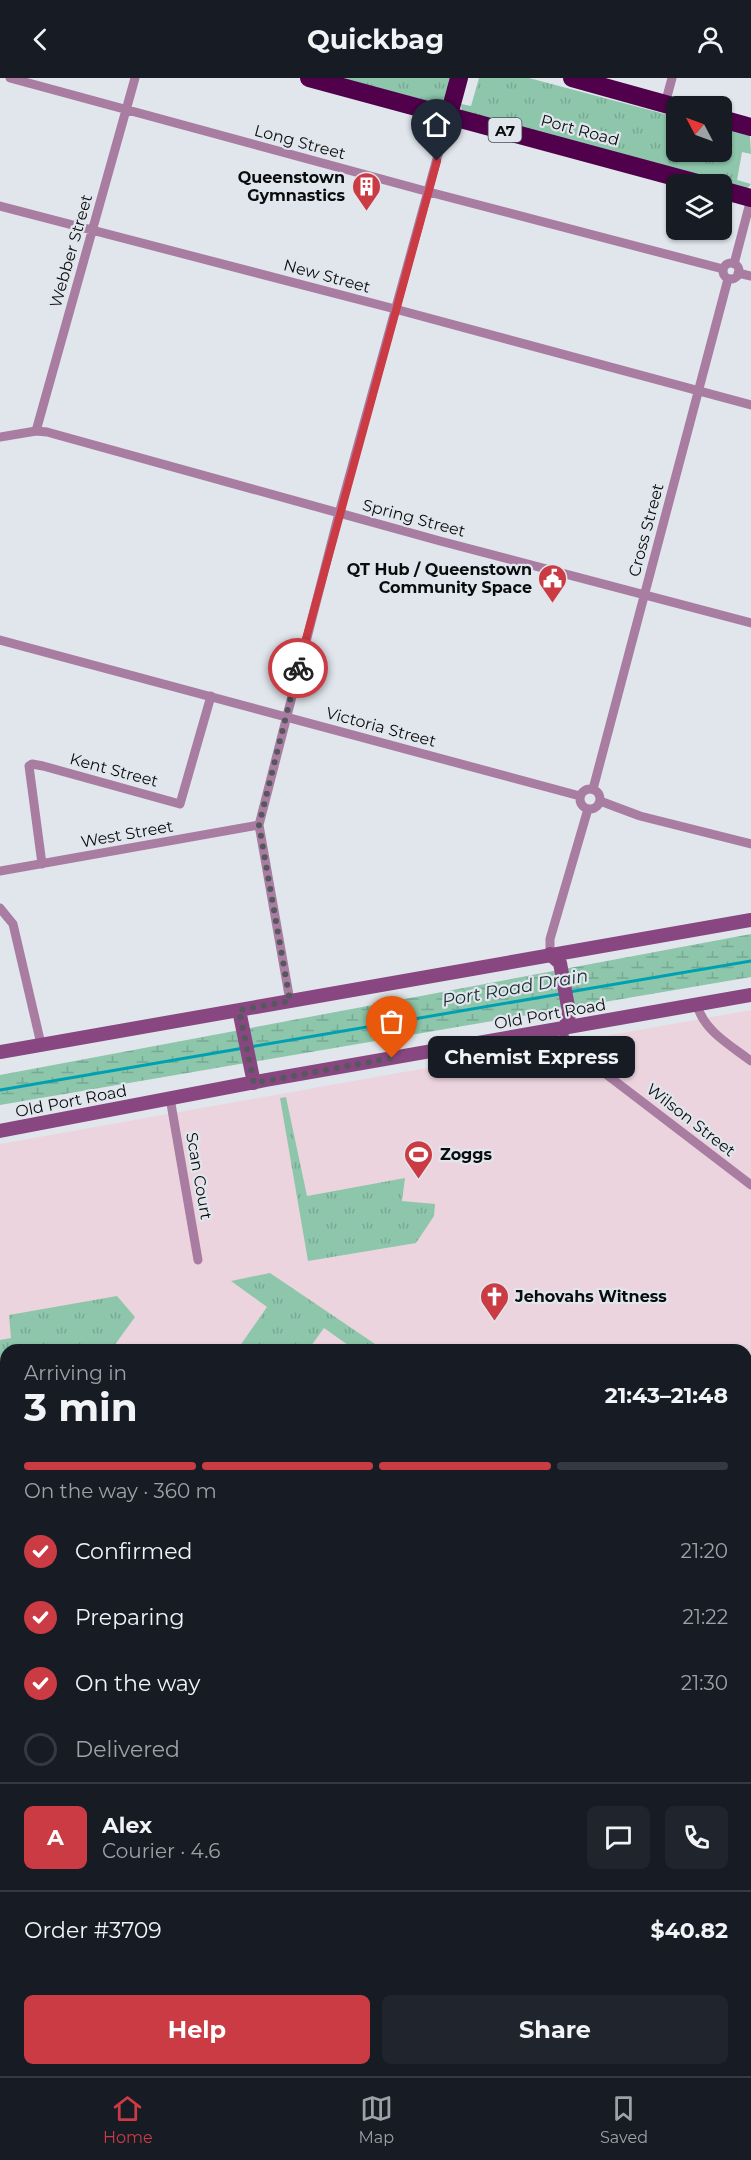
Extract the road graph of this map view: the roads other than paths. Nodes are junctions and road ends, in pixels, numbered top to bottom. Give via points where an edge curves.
1 (10, 78) edge
2 (135, 78) edge
3 (309, 78) edge
4 (459, 78) edge
5 (572, 78) edge
6 (672, 78) edge
7 (611, 83) edge
8 (671, 96) edge
9 (666, 103) edge
10 (126, 110) junction
11 (449, 115) junction
12 (732, 122) edge
13 (751, 127) edge
14 (666, 174) edge
15 (429, 192) junction
16 (732, 193) edge
17 (751, 199) edge
18 (0, 206) edge
19 (93, 230) junction
20 (736, 268) junction
21 (723, 269) junction
22 (751, 276) edge
23 (728, 279) junction
24 (395, 309) junction
25 (699, 391) junction
26 (751, 405) edge
27 (36, 431) junction
28 (0, 437) edge
29 (339, 513) junction
30 (645, 594) junction
31 (751, 623) edge
32 (0, 640) edge
33 (211, 696) junction
34 (286, 717) junction
35 (593, 789) junction
36 (580, 796) junction
37 (600, 801) junction
38 (588, 809) junction
39 (259, 825) junction
40 (751, 844) edge
41 (42, 864) junction
42 (0, 871) edge
43 (0, 908) edge
44 (751, 920) edge
45 (13, 924) junction
46 (0, 925) edge
47 (550, 954) junction
48 (751, 995) edge
49 (290, 1001) junction
50 (697, 1005) junction
51 (239, 1010) junction
52 (563, 1029) junction
53 (41, 1044) junction
54 (0, 1052) edge
55 (751, 1060) edge
56 (254, 1083) junction
57 (170, 1098) junction
58 (0, 1131) edge
59 (751, 1185) edge
60 (198, 1260) dead end

1 - 10 street, Long Street
2 - 10 street, Webber Street
3 - 11 highway, Port Road / A7
4 - 11 highway
5 - 7 highway
6 - 8 street
7 - 9 highway
10 - 15 street, Long Street
10 - 19 street, Webber Street
11 - 14 highway, Port Road / A7
11 - 15 street
12 - 13 highway
15 - 21 street, Long Street
15 - 24 street
16 - 17 highway
17 - 20 street
18 - 19 street, New Street
19 - 24 street, New Street
19 - 27 street, Webber Street
20 - 21 street via 726,265
20 - 22 street
20 - 23 street via 735,277
21 - 23 street
23 - 25 street, Cross Street
24 - 25 street, New Street
24 - 29 street
25 - 26 street, New Street
25 - 30 street, Cross Street
27 - 28 street, Spring Street
27 - 29 street, Spring Street
29 - 30 street, Spring Street
29 - 34 street
30 - 31 street, Spring Street
30 - 35 street, Cross Street
32 - 33 street, Victoria Street
33 - 34 street, Victoria Street
33 - 41 street, Kent Street via 180,804 43,766 29,766
34 - 36 street, Victoria Street
34 - 39 street
35 - 36 street
35 - 37 street
36 - 38 street via 580,803
37 - 38 street
37 - 40 street via 640,816
38 - 47 street via 550,939
39 - 41 street, West Street
39 - 49 street
41 - 42 street, West Street
43 - 45 street
44 - 47 main road
45 - 46 street
45 - 53 street
47 - 49 main road
47 - 52 main road via 561,966 569,1012
48 - 50 main road, Old Port Road
49 - 51 main road
50 - 52 main road, Old Port Road
50 - 55 street via 709,1028
51 - 53 main road
51 - 56 main road
52 - 56 main road, Old Port Road
52 - 59 street, Wilson Street via 566,1041 577,1052
53 - 54 main road
56 - 57 main road, Old Port Road
57 - 58 main road, Old Port Road
57 - 60 street, Scan Court

